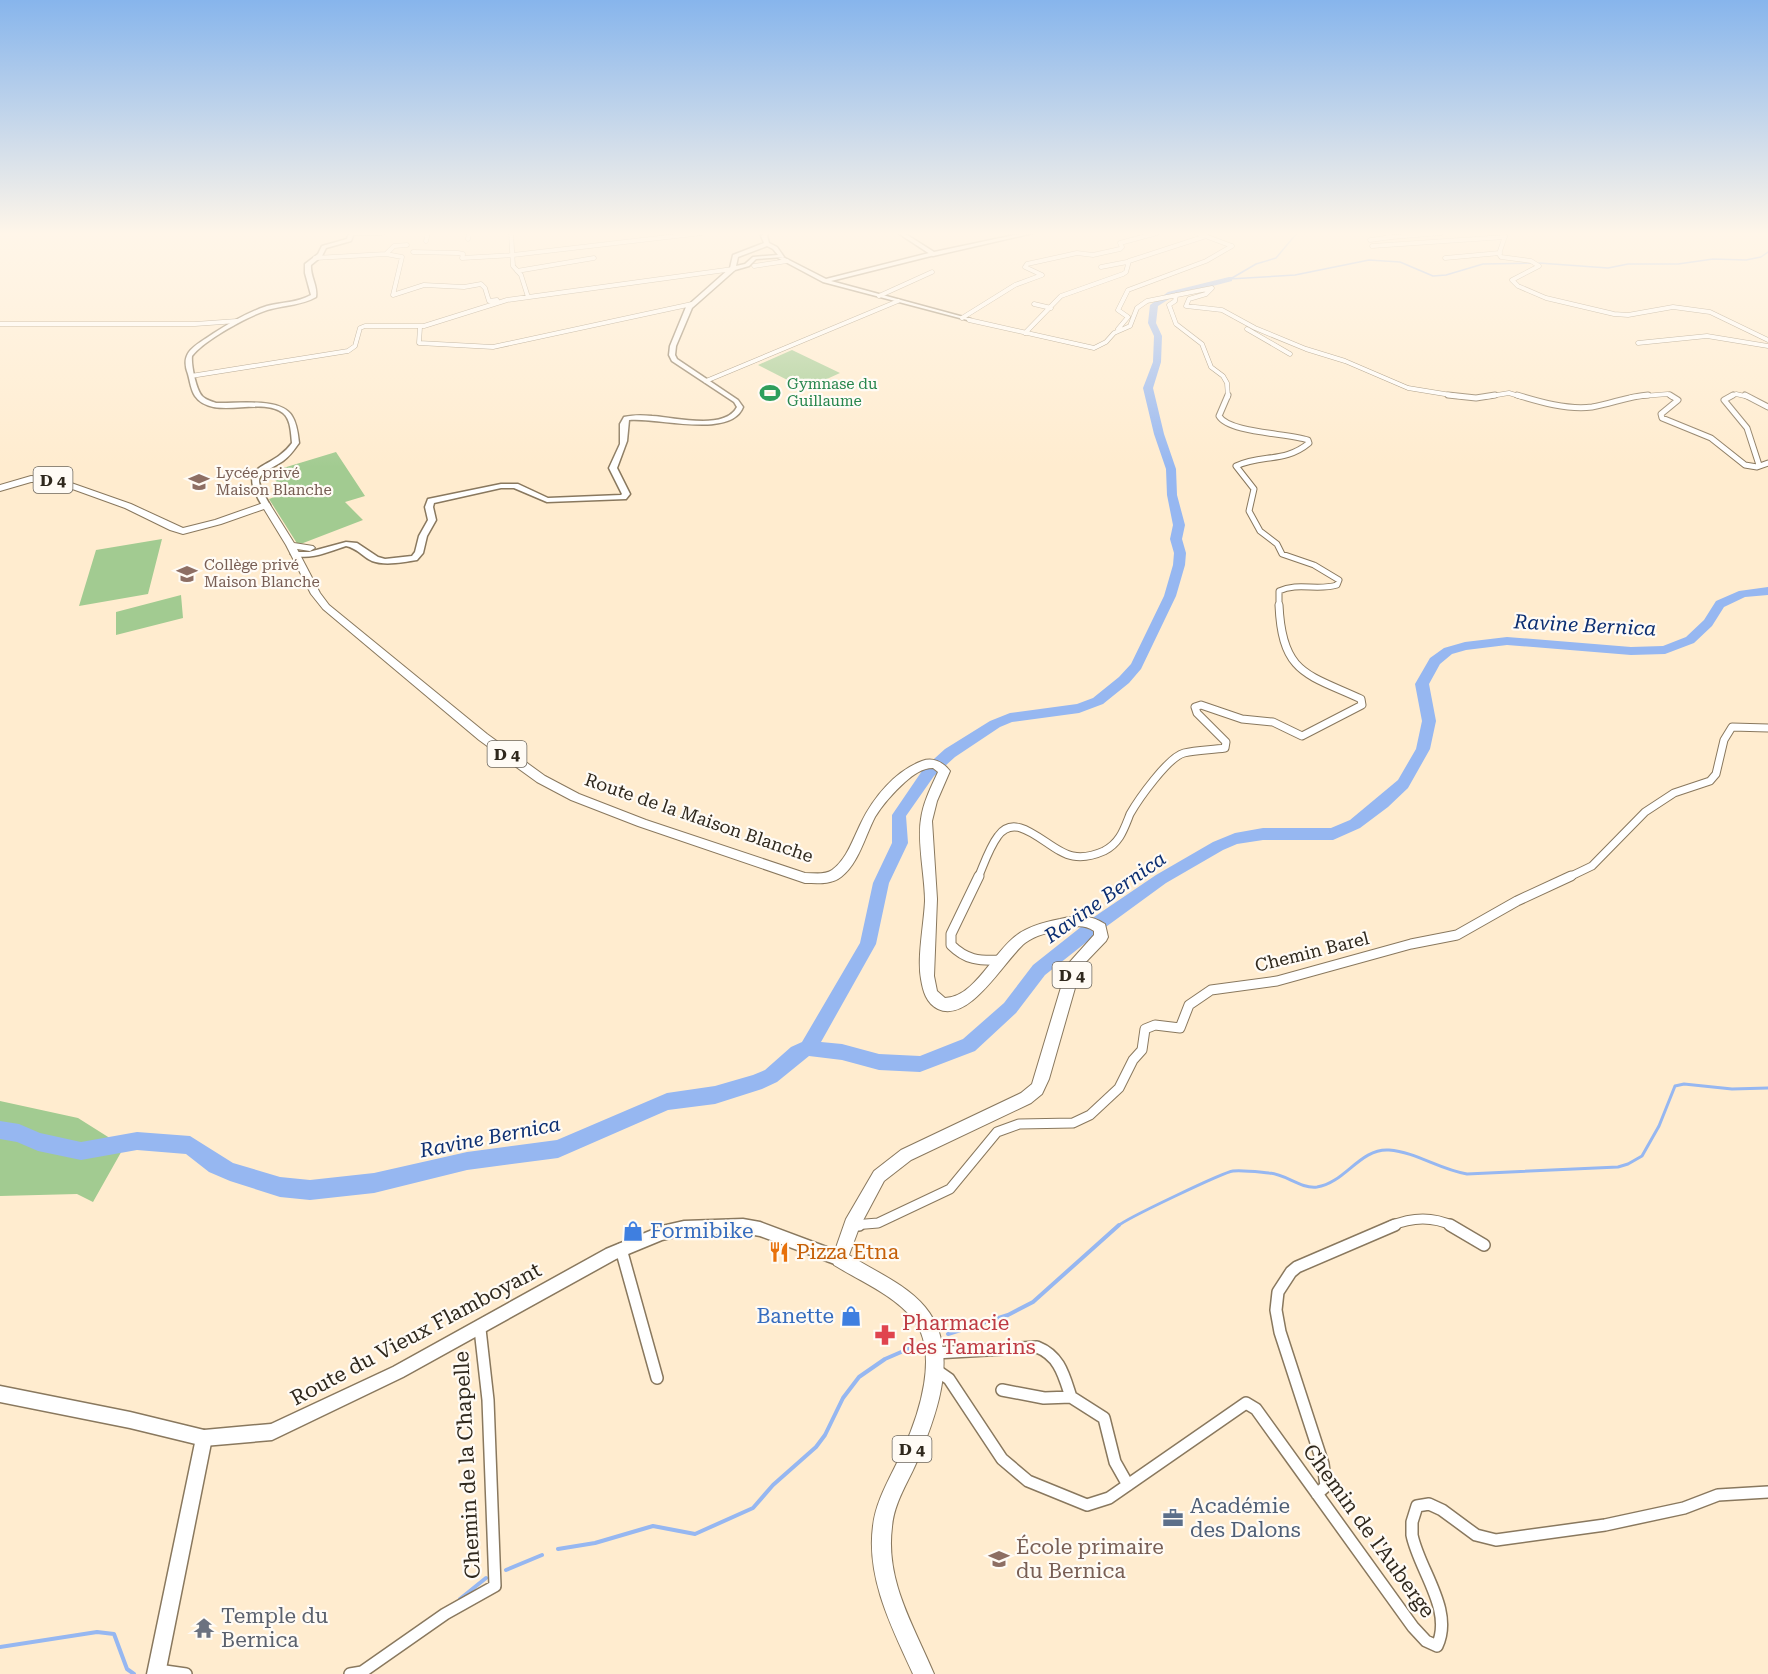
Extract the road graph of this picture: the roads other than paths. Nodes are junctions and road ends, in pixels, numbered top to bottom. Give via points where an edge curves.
1 (261, 311) edge
2 (471, 311) edge
3 (659, 311) edge
4 (689, 311) edge
5 (874, 311) edge
6 (936, 311) edge
7 (977, 311) edge
8 (1047, 311) edge
9 (1120, 311) edge
10 (1136, 311) edge
11 (1171, 311) edge
12 (1222, 311) edge
13 (1602, 311) edge
14 (1652, 311) edge
15 (1708, 311) edge
16 (1230, 314) junction
17 (966, 319) junction
18 (237, 321) junction
19 (0, 324) edge
20 (420, 327) junction
21 (1025, 333) junction
22 (1110, 334) junction
23 (1768, 340) edge
24 (1638, 342) dead end
25 (1768, 346) edge
26 (1290, 354) dead end
27 (191, 376) junction
28 (706, 381) junction
29 (1768, 407) edge
30 (1768, 463) edge
31 (1759, 465) junction
32 (0, 488) edge
33 (266, 506) junction
34 (310, 551) junction
35 (295, 554) junction
36 (1768, 728) edge
37 (1000, 960) junction
38 (852, 1225) junction
39 (1484, 1245) dead end
40 (621, 1249) junction
41 (840, 1259) junction
42 (480, 1329) junction
43 (934, 1361) junction
44 (657, 1378) dead end
45 (1002, 1390) dead end
46 (0, 1394) edge
47 (1071, 1397) junction
48 (204, 1438) junction
49 (1128, 1485) junction
50 (1768, 1492) edge
51 (1317, 1494) junction
52 (157, 1672) edge
53 (358, 1673) edge
54 (186, 1674) edge
55 (924, 1674) edge

1 - 18 main road
2 - 20 street
3 - 20 street via 492,347 419,343
4 - 28 main road via 672,355
5 - 28 street
6 - 17 main road
7 - 17 street
8 - 21 street
9 - 22 street via 1127,315 1127,320
10 - 22 street via 1130,326
11 - 37 street via 1176,324 1202,344 1208,362 1227,383 1222,421 1308,440 1291,457 1251,459 1236,466 1254,489 1249,511 1260,531 1277,544 1282,554 1314,565 1339,580 1328,588 1286,586 1279,591 1279,632 1283,643 1311,678 1360,699 1362,705 1302,736 1273,722 1242,719 1201,705 1195,707 1226,742 1225,748 1175,757 1132,811 1124,835 1105,851 1082,858 1064,856 1019,826 998,835 951,934 951,945 963,958
12 - 16 street
13 - 14 street via 1624,315
15 - 23 street
16 - 26 street via 1234,321
16 - 31 street via 1306,349 1407,388 1436,394 1476,398 1509,393 1551,405 1590,407 1634,396 1672,395 1678,400 1661,414 1662,418 1711,438 1745,465
17 - 21 street
18 - 19 street
18 - 27 main road via 190,353
20 - 27 street via 365,326 360,328 355,346 348,351
21 - 22 street via 1100,347
24 - 25 street via 1707,336
27 - 33 main road via 198,396 206,402 266,406 287,412 295,446 255,476 254,488
28 - 34 main road via 736,401 738,412 724,420 701,423 631,417 624,420 624,442 613,468 626,494 623,497 547,500 515,486 501,486 431,501 432,520 414,558 375,559 350,544
29 - 31 street via 1742,394 1724,400 1747,428
30 - 31 street
32 - 33 main road, D 4 via 31,479 54,480 128,506 183,531
33 - 35 main road, Route de la Maison Blanche / D 4
34 - 35 main road
34 - 35 main road
35 - 37 main road, Route de la Maison Blanche / D 4 via 326,607 483,737 541,779 642,823 805,878 830,878 839,872 878,804 924,763 940,765 944,771 926,821 931,899 927,976 931,994 947,1005 962,1000
36 - 38 street, Chemin Barel via 1732,728 1710,781 1674,793 1644,812 1592,866 1457,935 1277,981 1211,990 1189,1005 1180,1028 1155,1024 1145,1029 1142,1050 1119,1088 1090,1115 1073,1123 1020,1124 997,1132 950,1189 878,1223
37 - 38 main road, Route de la Maison Blanche / D 4 via 1022,938 1055,925 1088,921 1100,928 1101,937 1075,964 1037,1089 1026,1098 906,1155 879,1176
38 - 41 main road, Route de la Maison Blanche / D 4
39 - 51 street via 1440,1219 1405,1220 1297,1267 1285,1278 1278,1290 1276,1320 1325,1467 1326,1486
40 - 41 main road, Route du Vieux Flamboyant via 684,1228 743,1226
40 - 42 main road, Route du Vieux Flamboyant
40 - 44 street
41 - 43 main road, D 4 via 895,1293 920,1314 931,1332
42 - 48 main road, Route du Vieux Flamboyant via 272,1432
42 - 53 street, Chemin de la Chapelle via 488,1400 495,1586 445,1614
43 - 47 street via 963,1352 1037,1347 1055,1355
43 - 49 street, Chemin de l'Auberge via 1002,1459 1028,1481 1087,1505 1109,1498
43 - 55 main road, D 4 via 928,1402 916,1442 888,1506 881,1548 897,1616
45 - 47 street via 1044,1398
46 - 48 main road, Route du Vieux Flamboyant
47 - 49 street via 1104,1418 1115,1462
48 - 52 main road
49 - 51 street, Chemin de l'Auberge via 1245,1403 1256,1409
50 - 51 street, Chemin de l'Auberge via 1718,1495 1684,1508 1605,1525 1496,1540 1476,1535 1442,1510 1428,1504 1417,1506 1412,1521 1413,1538 1443,1627 1437,1646 1413,1627
52 - 54 street

